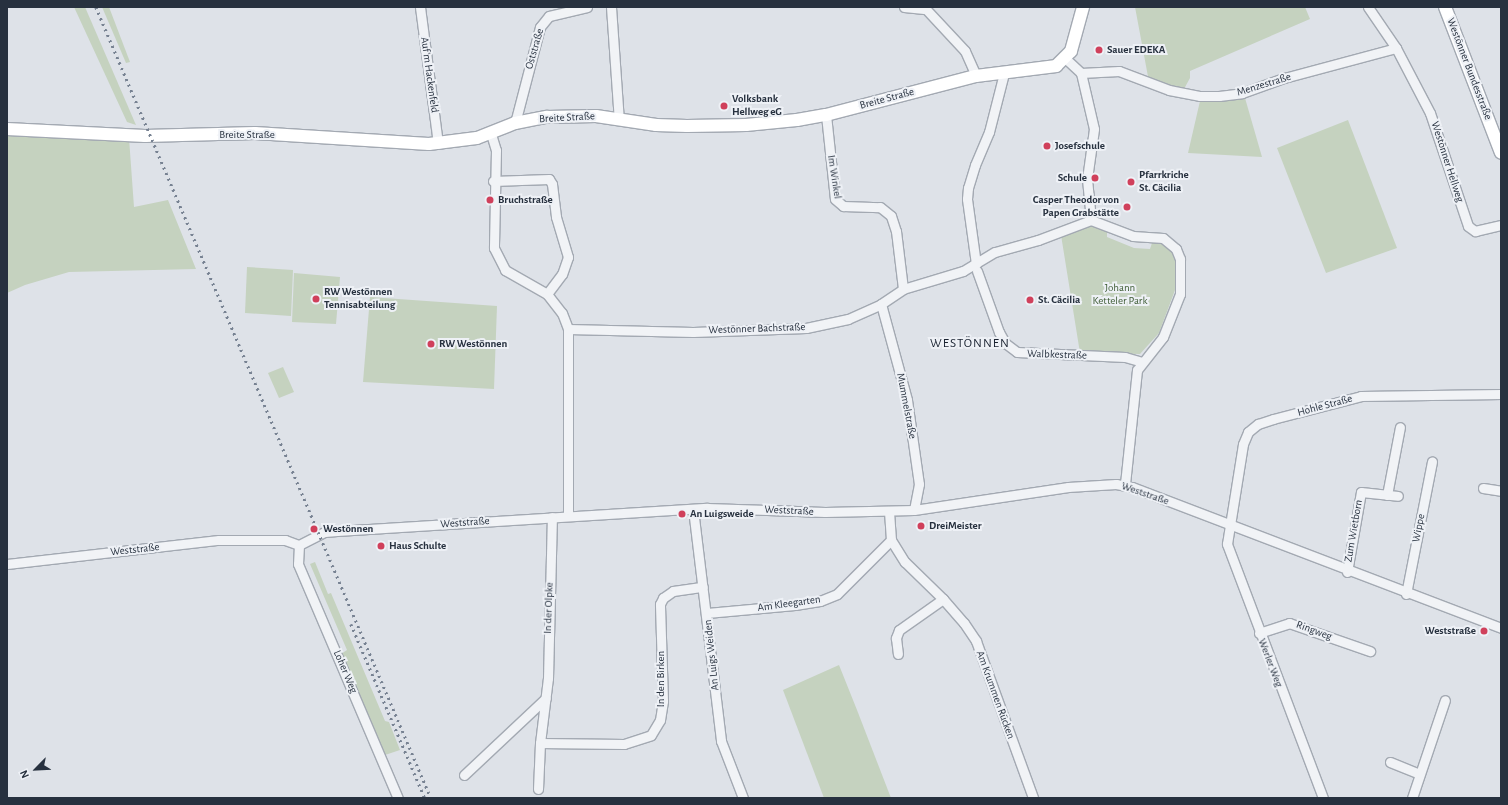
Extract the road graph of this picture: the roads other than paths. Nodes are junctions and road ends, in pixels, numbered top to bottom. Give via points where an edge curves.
1 (420, 7) edge
2 (587, 7) edge
3 (611, 7) edge
4 (904, 7) edge
5 (1083, 7) edge
6 (1368, 7) edge
7 (1445, 7) edge
8 (924, 8) edge
9 (1396, 48) junction
10 (1066, 59) junction
11 (1004, 73) junction
12 (1081, 73) junction
13 (976, 76) junction
14 (826, 115) junction
15 (619, 120) junction
16 (515, 123) junction
17 (7, 129) edge
18 (491, 134) junction
19 (438, 144) junction
20 (1501, 153) edge
21 (493, 181) junction
22 (1091, 220) junction
23 (1501, 225) edge
24 (976, 267) junction
25 (903, 289) junction
26 (547, 294) junction
27 (881, 304) junction
28 (568, 329) junction
29 (1142, 362) junction
30 (1501, 394) edge
31 (1400, 427) dead end
32 (1432, 462) dead end
33 (1125, 485) junction
34 (1483, 488) dead end
35 (1501, 490) edge
36 (1386, 495) junction
37 (1398, 496) dead end
38 (693, 509) junction
39 (914, 510) junction
40 (889, 511) junction
41 (568, 516) junction
42 (552, 517) junction
43 (1228, 525) junction
44 (891, 540) junction
45 (299, 545) junction
46 (7, 564) edge
47 (1347, 572) junction
48 (703, 587) junction
49 (1406, 594) junction
50 (943, 599) junction
51 (707, 612) junction
52 (1501, 628) edge
53 (1259, 633) junction
54 (1370, 651) dead end
55 (898, 654) dead end
56 (546, 698) junction
57 (1446, 700) dead end
58 (540, 743) junction
59 (1390, 762) dead end
60 (1419, 774) junction
61 (464, 775) dead end
62 (538, 789) dead end
63 (398, 798) edge
64 (743, 798) edge
65 (1033, 798) edge
66 (1323, 798) edge
67 (1412, 798) edge

1 - 19 street, Auf'm Hackenfeld
2 - 16 street, Oststraße via 549,16 540,27
3 - 15 street
4 - 8 street
5 - 10 street via 1073,46
6 - 9 street, Westönner Hellweg
7 - 20 street, Westönner Bundesstraße
8 - 13 street via 965,52
9 - 12 street, Menzestraße via 1284,78 1242,93 1219,96 1200,96 1169,90 1119,71
9 - 23 street, Westönner Hellweg via 1438,131 1468,226 1474,232
10 - 11 street, Breite Straße via 1056,66
10 - 12 street
11 - 13 street, Breite Straße
11 - 24 street, Walbkestraße via 989,132 968,188 967,199
12 - 22 street via 1094,129 1087,179
13 - 14 street, Breite Straße
14 - 15 street, Breite Straße via 746,125 656,125
14 - 25 street, Im Winkel via 835,199 843,206 880,207 891,216 896,231
15 - 16 street, Breite Straße via 563,116
16 - 18 street, Breite Straße
17 - 19 street, Breite Straße via 144,136 255,133
18 - 19 street, Breite Straße
18 - 21 street via 496,150
21 - 26 street via 492,235 498,260 514,277
21 - 26 street via 549,178 552,184 556,217 568,257 562,274
22 - 24 street, Westönner Bachstraße via 1038,240 995,252
22 - 29 street via 1133,236 1163,238 1176,249 1180,259 1180,294 1173,317 1163,337
24 - 25 street, Westönner Bachstraße
24 - 29 street, Walbkestraße via 999,332 1005,343 1017,352 1125,357
25 - 27 street, Westönner Bachstraße
26 - 28 street via 562,313
27 - 28 street, Westönner Bachstraße via 848,319 780,331
27 - 39 street, Mummelstraße via 907,400 919,484
28 - 41 street
29 - 33 street via 1135,384
30 - 43 street, Hohle Straße via 1361,396 1258,424 1248,432 1243,444
31 - 36 street
32 - 49 street, Wippe
33 - 39 street, Weststraße via 1100,483
33 - 43 street, Weststraße
34 - 35 street
36 - 37 street, Zum Wietborn
36 - 47 street, Zum Wietborn via 1361,492
38 - 40 street, Weststraße
38 - 41 street, Weststraße
38 - 48 street, An Luigs Weiden
39 - 40 street, Weststraße
40 - 44 street
41 - 42 street, Weststraße
42 - 45 street, Weststraße via 325,532
42 - 56 street, In der Olpke
43 - 47 street, Weststraße
43 - 53 street, Werler Weg via 1227,544
44 - 50 street, Am Krummen Rücken via 905,562
44 - 51 street, Am Kleegarten via 862,572 829,598 795,605
45 - 46 street, Weststraße via 285,540 219,540
45 - 63 street, Loher Weg via 298,564
47 - 49 street, Weststraße
48 - 51 street, An Luigs Weiden
48 - 58 street, In den Birken via 673,590 660,604 663,701 660,720 651,735 624,744
49 - 52 street, Weststraße
50 - 55 street via 899,630 896,638
50 - 65 street, Am Krummen Rücken via 976,641
51 - 64 street, An Luigs Weiden via 721,742
53 - 54 street, Ringweg via 1289,623
53 - 66 street, Werler Weg
56 - 58 street, In der Olpke
56 - 61 street
57 - 60 street
58 - 62 street, In der Olpke
59 - 60 street
60 - 67 street

